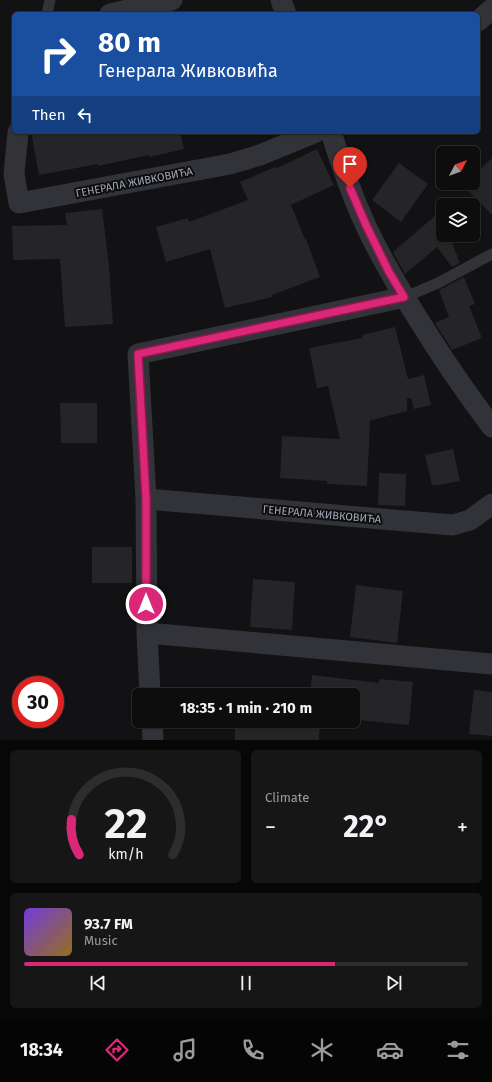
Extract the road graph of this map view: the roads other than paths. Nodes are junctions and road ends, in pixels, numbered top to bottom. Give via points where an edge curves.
1 (50, 0) edge
2 (172, 0) edge
3 (281, 0) edge
4 (492, 8) edge
5 (47, 12) edge
6 (119, 12) edge
7 (285, 12) edge
8 (480, 19) edge
9 (18, 134) edge
10 (311, 134) edge
11 (332, 134) edge
12 (492, 254) edge
13 (404, 297) junction
14 (492, 427) edge
15 (146, 499) junction
16 (492, 504) edge
17 (147, 634) junction
18 (492, 664) edge
19 (150, 688) edge
20 (152, 728) edge
21 (153, 740) edge

1 - 5 lane
2 - 6 street
3 - 7 street
4 - 8 street
9 - 10 street, ГЕНЕРАЛА ЖИВКОВИЋА via 14,174 19,203 230,164
11 - 13 street via 366,225
12 - 13 lane via 438,284
13 - 14 street via 439,353
13 - 15 street via 138,354
15 - 16 street, ГЕНЕРАЛА ЖИВКОВИЋА via 453,524 470,520
15 - 17 street
17 - 18 street
17 - 19 street
20 - 21 street

